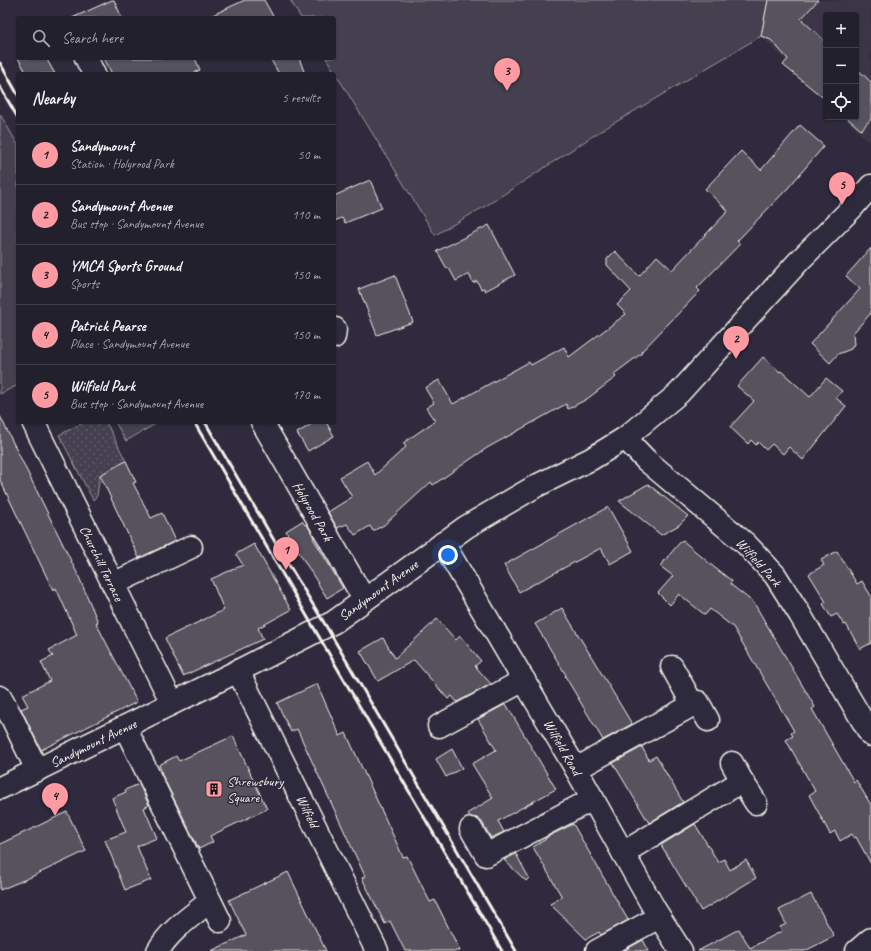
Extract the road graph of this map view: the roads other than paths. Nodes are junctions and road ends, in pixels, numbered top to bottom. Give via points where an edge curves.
1 (87, 60) edge
2 (93, 72) edge
3 (871, 186) edge
4 (34, 424) edge
5 (264, 424) edge
6 (625, 438) junction
7 (443, 543) junction
8 (191, 547) dead end
9 (113, 584) junction
10 (364, 600) junction
11 (672, 667) dead end
12 (238, 671) junction
13 (524, 680) junction
14 (0, 697) edge
15 (172, 703) junction
16 (693, 705) junction
17 (864, 707) edge
18 (708, 720) dead end
19 (439, 726) dead end
20 (125, 728) junction
21 (871, 735) edge
22 (576, 769) junction
23 (37, 770) junction
24 (0, 788) edge
25 (593, 799) junction
26 (756, 803) dead end
27 (471, 829) dead end
28 (623, 853) junction
29 (210, 901) junction
30 (659, 916) junction
31 (220, 921) dead end
32 (871, 939) edge
33 (158, 951) edge
34 (377, 951) edge
35 (597, 951) edge
36 (681, 951) edge
37 (858, 951) edge

1 - 2 street
3 - 6 street, Sandymount Avenue via 679,393
4 - 9 street, Churchill Terrace
5 - 10 street, Holyrood Park
6 - 7 street, Sandymount Avenue via 591,459 506,503
6 - 17 street, Wilfield Park via 646,460 746,544 775,575
7 - 10 street, Sandymount Avenue
7 - 13 street, Wilfield Road
8 - 9 street
9 - 15 street, Churchill Terrace
10 - 12 street, Sandymount Avenue via 334,622
11 - 16 street
12 - 15 street, Sandymount Avenue
12 - 34 street, Wilfield
13 - 19 street
13 - 22 street, Wilfield Road
14 - 23 street
15 - 20 street, Sandymount Avenue
16 - 18 street via 698,702
16 - 22 street
17 - 21 street, Wilfield Park
20 - 23 street, Sandymount Avenue
20 - 29 street
22 - 25 street, Wilfield Road
23 - 24 street, Sandymount Avenue
25 - 27 street via 486,855
25 - 28 street, Wilfield Road
26 - 28 street via 737,772
28 - 30 street, Wilfield Road
29 - 31 street
29 - 33 street via 178,927 162,943
30 - 35 street
30 - 36 street, Wilfield Road
32 - 37 street

